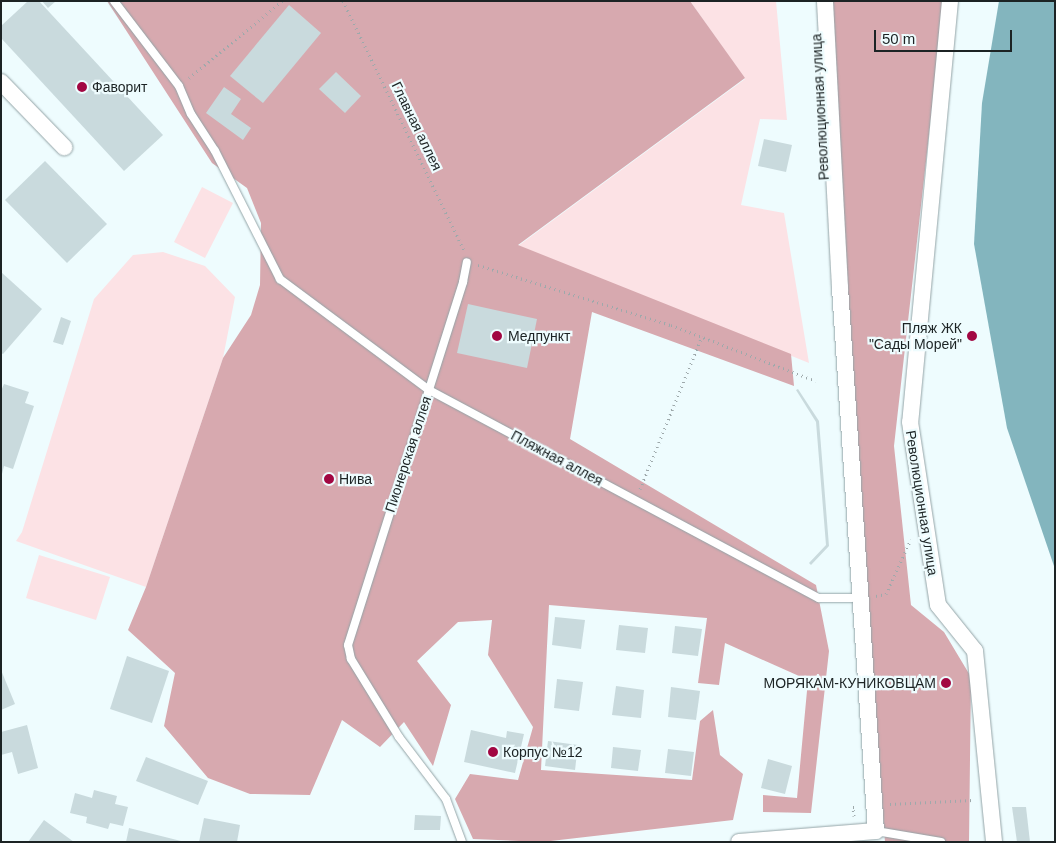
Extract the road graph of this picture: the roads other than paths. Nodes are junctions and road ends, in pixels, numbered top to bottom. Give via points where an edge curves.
1 (114, 1) edge
2 (814, 1) edge
3 (824, 1) edge
4 (950, 1) edge
5 (1, 82) edge
6 (64, 147) dead end
7 (467, 262) road end
8 (429, 390) junction
9 (856, 598) junction
10 (867, 834) edge
11 (462, 842) edge
12 (739, 842) edge
13 (941, 842) edge
14 (994, 842) edge

1 - 8 lane, Пляжная аллея via 179,86 280,279
2 - 9 street, Революционная улица via 830,278
3 - 9 street, Революционная улица
4 - 14 street, Революционная улица via 910,422 938,605 975,651
5 - 6 street
7 - 8 lane, Пионерская аллея
8 - 9 lane, Пляжная аллея via 819,598
8 - 11 lane, Пионерская аллея via 348,645 352,659 399,737 446,799
9 - 10 street, Революционная улица via 870,806
10 - 12 street
10 - 13 lane

